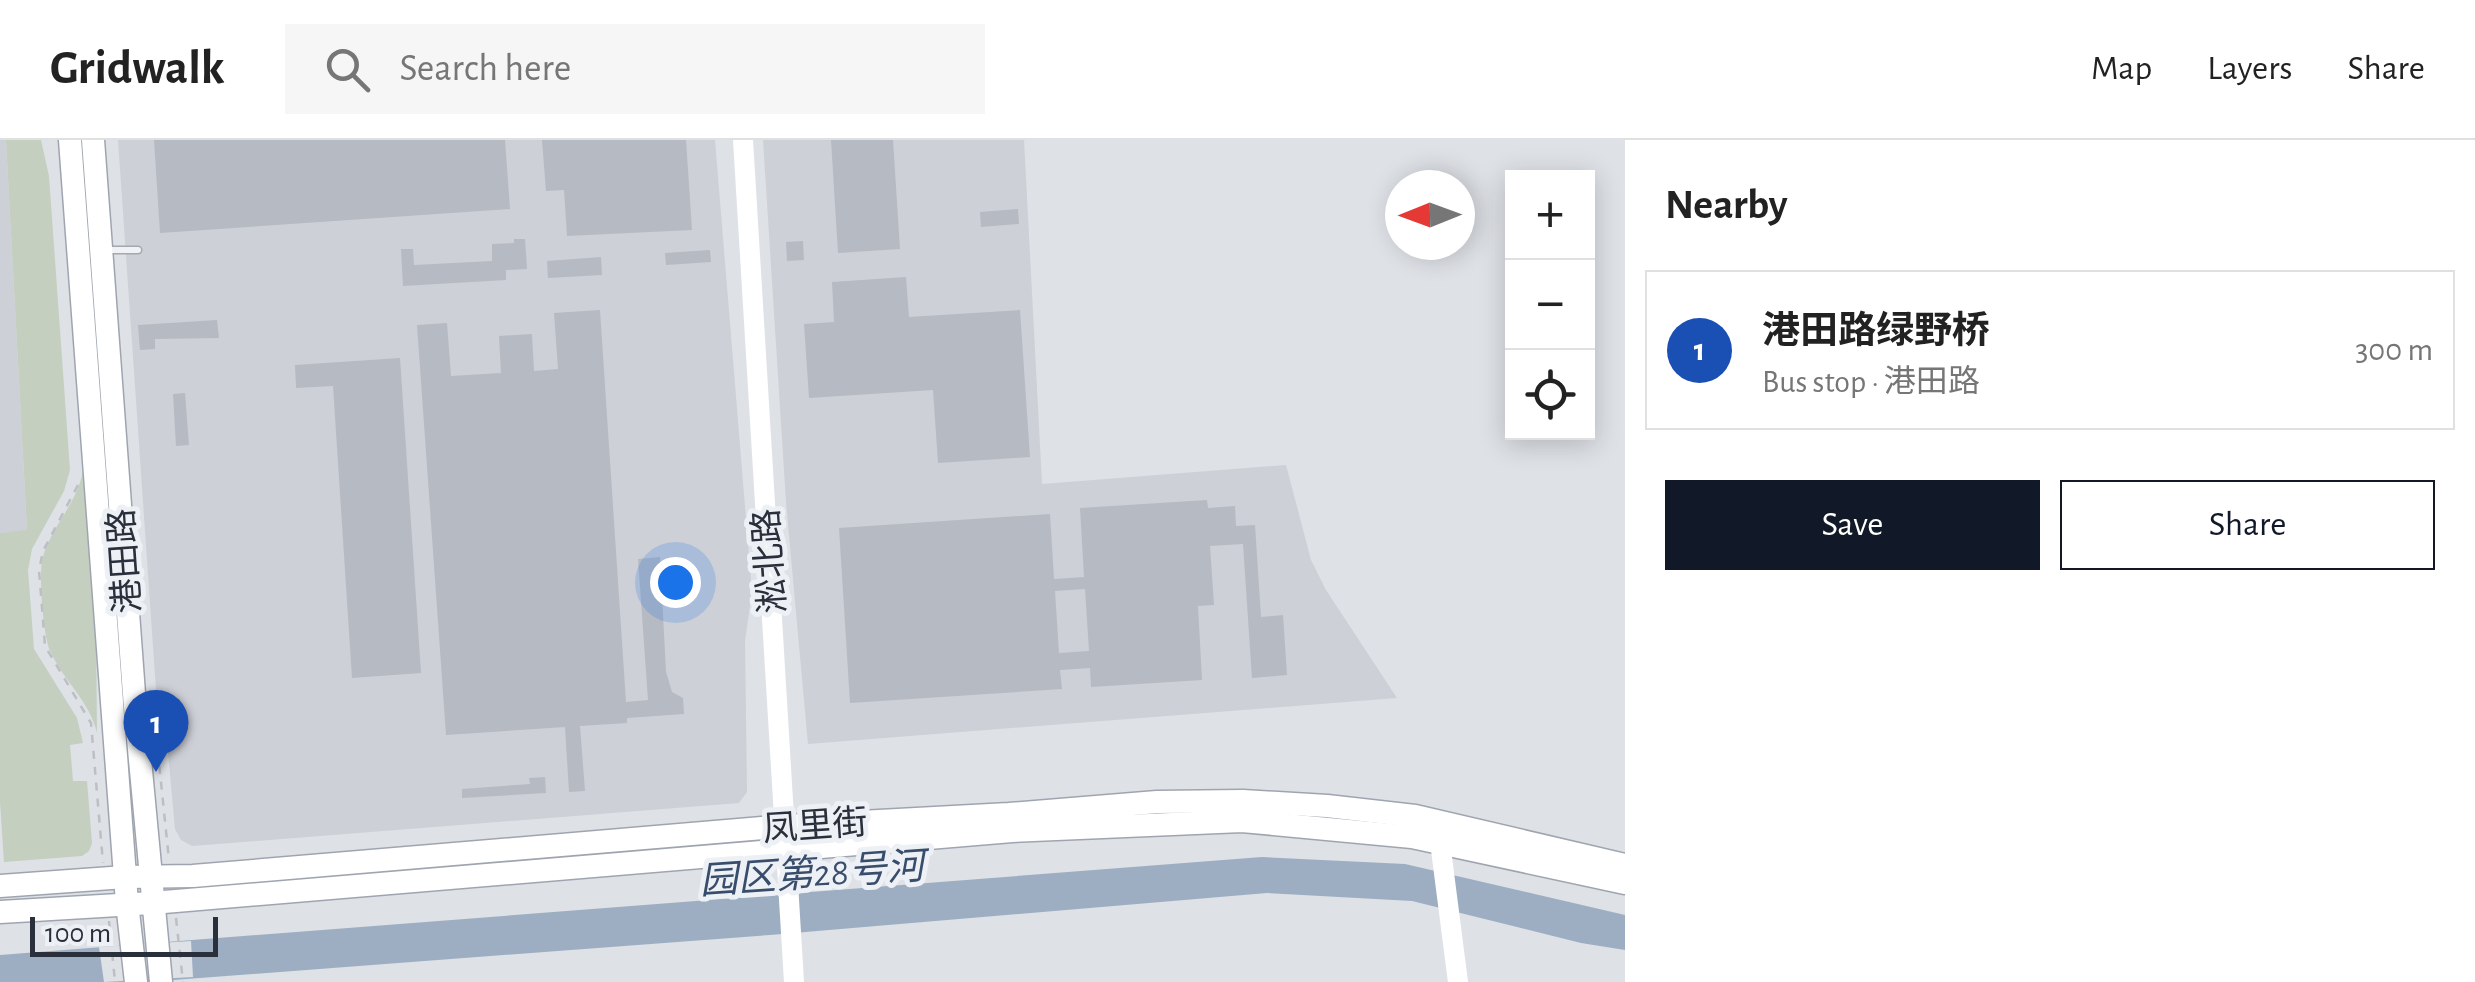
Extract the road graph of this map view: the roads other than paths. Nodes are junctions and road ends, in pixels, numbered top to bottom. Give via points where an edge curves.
1 (70, 140) edge
2 (93, 140) edge
3 (742, 140) edge
4 (102, 250) junction
5 (138, 250) dead end
6 (1442, 832) junction
7 (786, 838) junction
8 (1625, 865) edge
9 (126, 878) junction
10 (1625, 884) edge
11 (0, 886) edge
12 (117, 903) junction
13 (152, 903) junction
14 (0, 912) edge
15 (172, 981) edge
16 (136, 982) edge
17 (794, 982) edge
18 (1458, 982) edge

1 - 9 main road, 港田路
2 - 4 main road, 港田路
3 - 7 street, 淞北路
4 - 5 lane
4 - 9 main road, 港田路
6 - 7 main road, 凤里街 via 1242,821
6 - 8 main road, 凤里街
6 - 10 main road, 凤里街
6 - 18 street
7 - 9 main road, 凤里街
7 - 13 main road, 凤里街
7 - 17 street, 淞北路
9 - 11 main road, 凤里街
9 - 12 main road, 港田路
9 - 13 main road, 港田路
12 - 13 main road, 凤里街
12 - 14 main road, 凤里街
12 - 16 main road, 港田路 via 122,946
13 - 15 main road, 港田路 via 168,943

